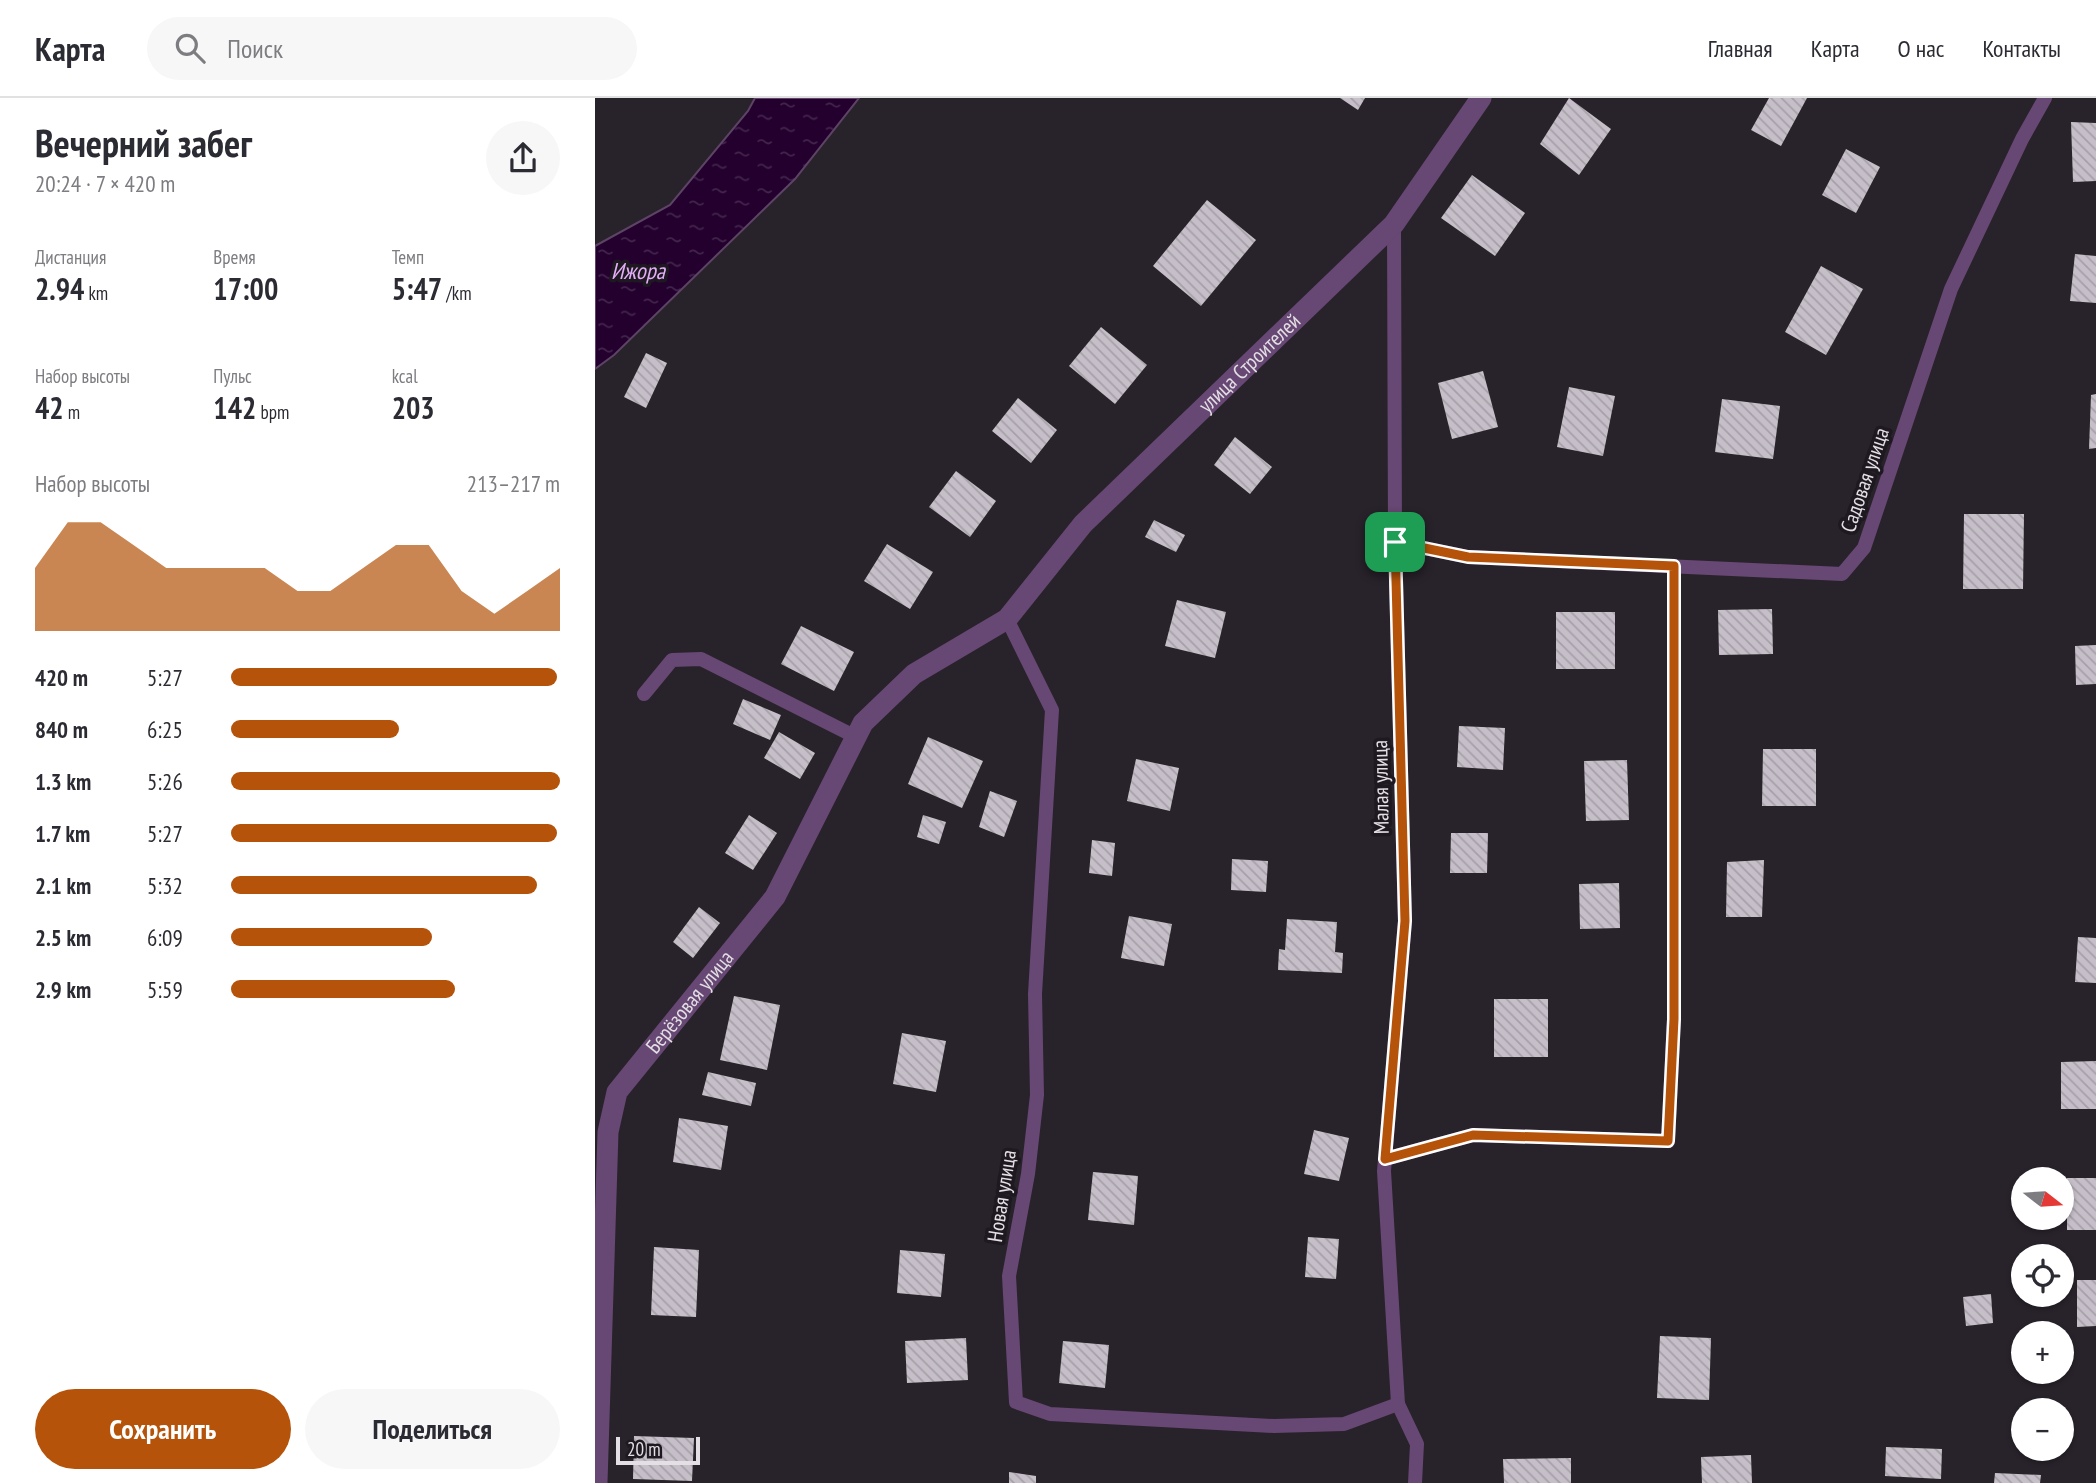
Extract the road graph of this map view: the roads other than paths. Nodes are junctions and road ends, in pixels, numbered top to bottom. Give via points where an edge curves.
1 (1481, 98) edge
2 (2045, 98) edge
3 (1394, 224) junction
4 (1395, 542) junction
5 (1674, 566) junction
6 (1007, 620) junction
7 (644, 694) dead end
8 (856, 737) junction
9 (1385, 1159) junction
10 (1398, 1404) junction
11 (597, 1483) edge
12 (1415, 1483) edge

1 - 3 street, улица Строителей
2 - 5 lane, Садовая улица via 1951,289 1864,548 1842,574
3 - 4 lane, Малая улица
3 - 6 street, улица Строителей via 1083,524
4 - 5 lane, Садовая улица via 1468,557
4 - 9 lane, Малая улица via 1405,921
5 - 9 lane via 1674,1019 1668,1141 1473,1135
6 - 8 street, Берёзовая улица via 914,674 863,723
6 - 10 lane, Новая улица via 1052,710 1035,994 1037,1095 1009,1276 1016,1402 1049,1414 1274,1426 1344,1424
7 - 8 lane via 672,660 701,659
8 - 11 street, Берёзовая улица via 775,897 617,1092 608,1132
9 - 10 lane, Малая улица
10 - 12 lane via 1417,1444

